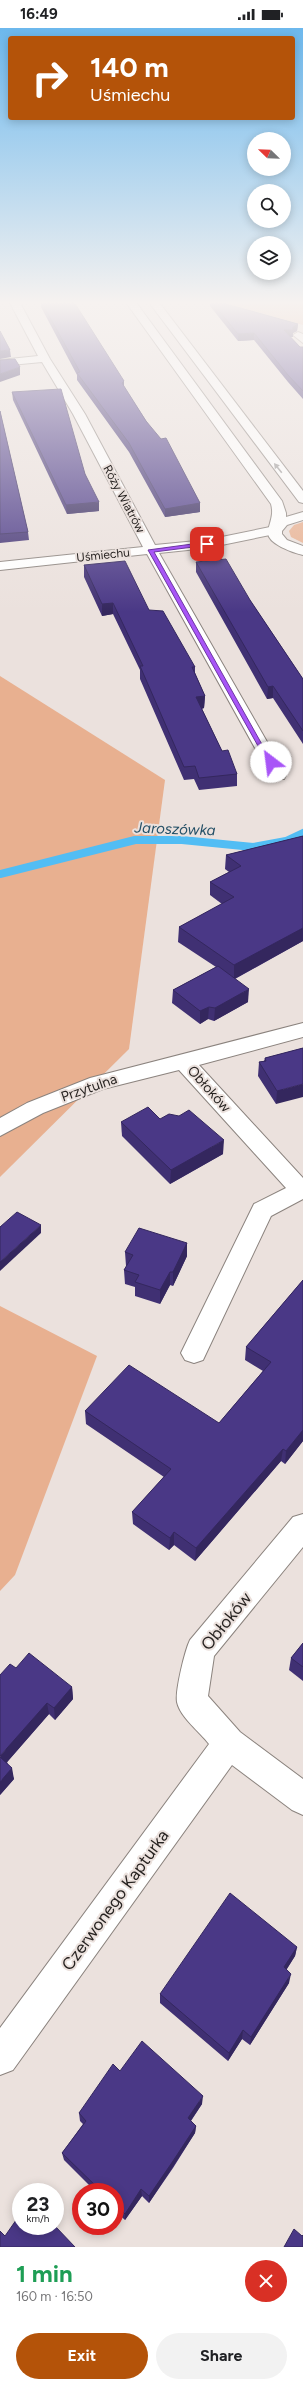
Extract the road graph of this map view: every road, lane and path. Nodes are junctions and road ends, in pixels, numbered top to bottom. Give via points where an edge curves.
1 (73, 405) edge
2 (205, 405) edge
3 (230, 405) edge
4 (303, 498) edge
5 (303, 516) edge
6 (276, 528) junction
7 (282, 543) junction
8 (207, 544) junction
9 (150, 550) junction
10 (301, 551) edge
11 (0, 566) edge
12 (278, 775) dead end
13 (303, 1030) edge
14 (184, 1062) junction
15 (0, 1128) edge
16 (302, 1190) edge
17 (194, 1353) dead end
18 (303, 1526) edge
19 (229, 1743) junction
20 (303, 1799) edge
21 (0, 2057) edge

1 - 9 street, Róży Wiatrów
2 - 6 street via 277,504 280,513
4 -> 3 street
5 - 6 street, Uśmiechu via 288,519
6 - 7 street via 277,539
6 - 8 street, Uśmiechu
7 - 8 street, Uśmiechu via 221,546
7 - 10 street
8 - 9 street, Uśmiechu
9 - 11 street, Uśmiechu
9 - 12 street, Róży Wiatrów
13 - 14 street, Obłoków
14 - 15 street, Przytulna via 98,1083 35,1108
14 - 16 street, Obłoków
16 - 17 street, Obłoków via 262,1210
18 - 19 street, Obłoków via 200,1650 192,1701
19 - 20 street
19 - 21 street, Czerwonego Kapturka

